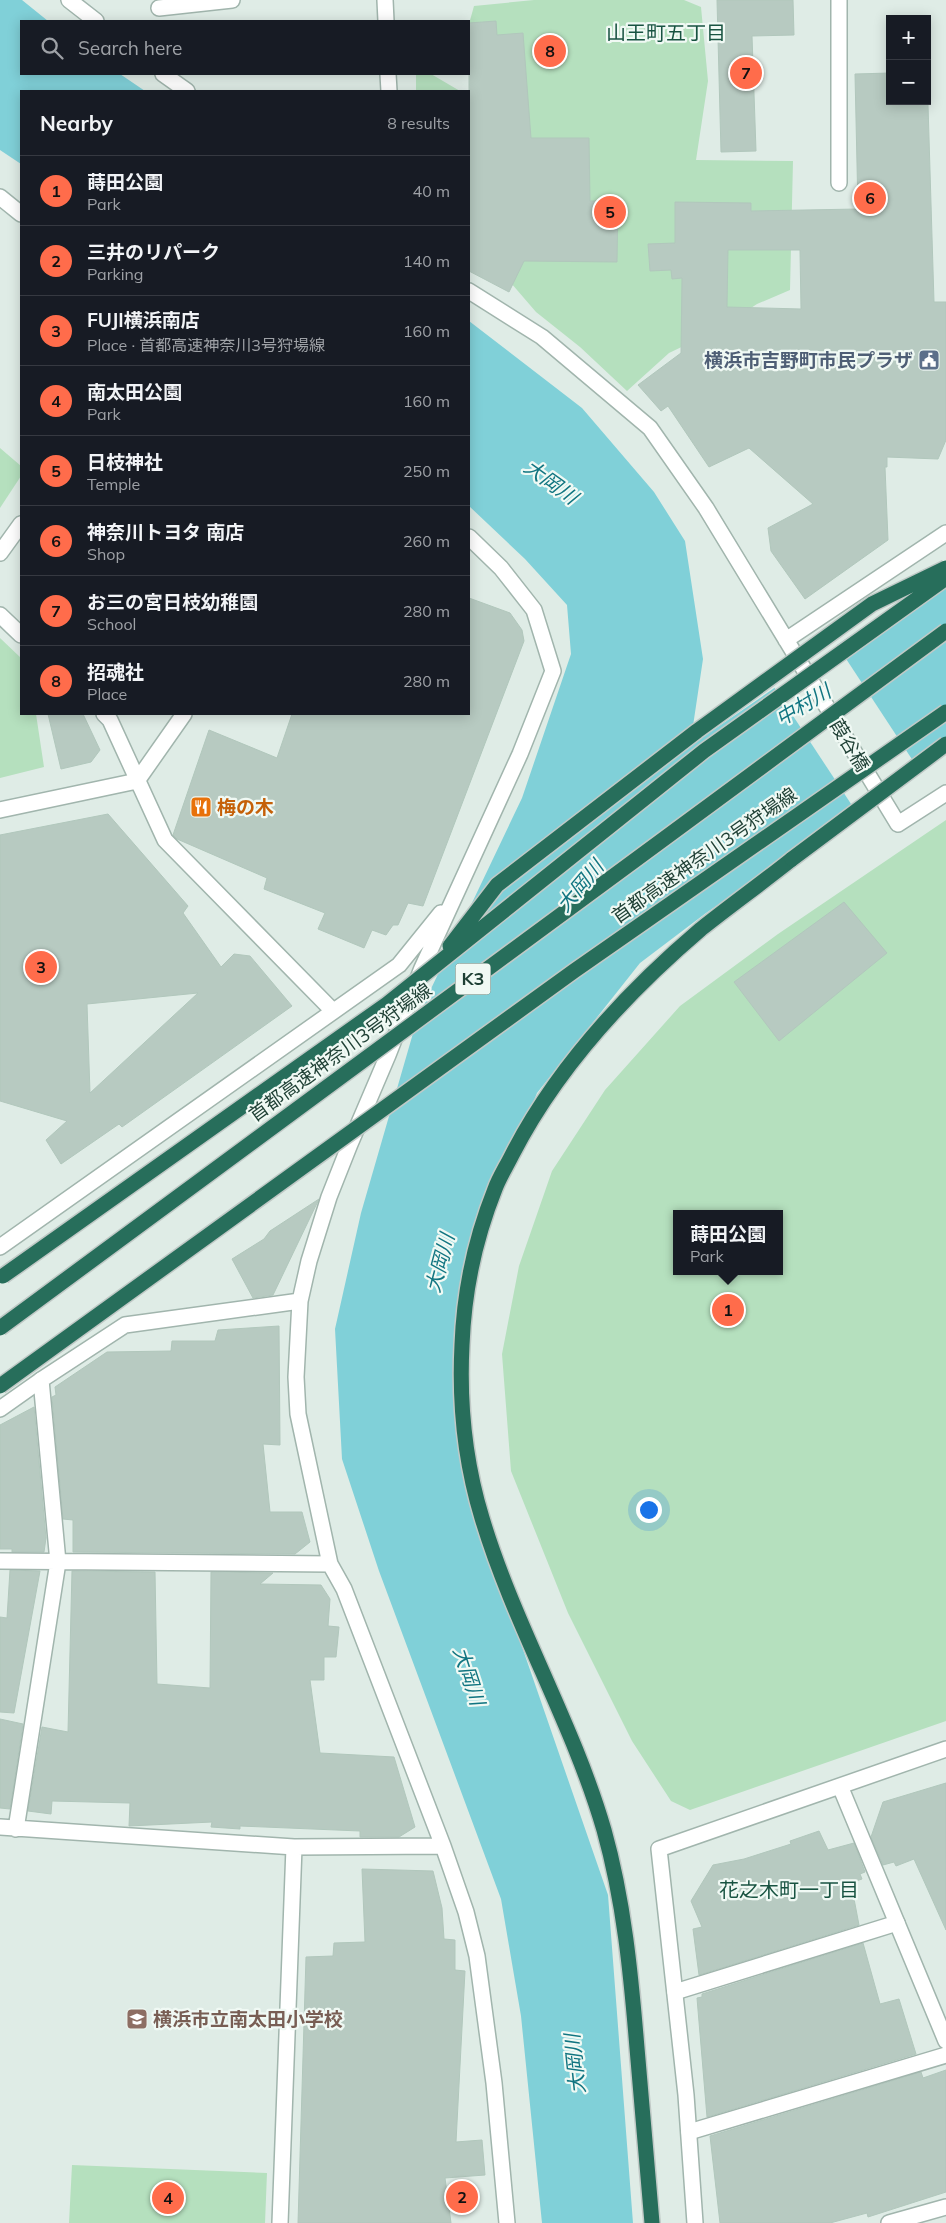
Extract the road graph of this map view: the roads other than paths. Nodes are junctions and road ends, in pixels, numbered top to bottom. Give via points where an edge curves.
1 (69, 0) edge
2 (232, 0) edge
3 (385, 0) edge
4 (839, 0) edge
5 (159, 10) edge
6 (95, 20) edge
7 (386, 20) edge
8 (164, 75) edge
9 (388, 75) edge
10 (186, 90) edge
11 (389, 90) edge
12 (839, 183) dead end
13 (0, 197) edge
14 (20, 213) edge
15 (470, 293) edge
16 (20, 525) edge
17 (946, 533) edge
18 (470, 538) edge
19 (0, 553) edge
20 (946, 568) edge
21 (946, 578) edge
22 (0, 615) edge
23 (946, 631) edge
24 (20, 634) edge
25 (786, 640) junction
26 (946, 712) edge
27 (105, 715) edge
28 (183, 715) edge
29 (946, 744) edge
30 (137, 781) junction
31 (946, 793) edge
32 (0, 810) edge
33 (456, 894) junction
34 (436, 964) junction
35 (333, 1011) junction
36 (0, 1247) edge
37 (2, 1277) edge
38 (300, 1301) junction
39 (0, 1328) edge
40 (41, 1380) junction
41 (0, 1386) edge
42 (0, 1409) edge
43 (0, 1561) edge
44 (58, 1562) junction
45 (330, 1564) junction
46 (946, 1749) edge
47 (840, 1786) junction
48 (0, 1826) edge
49 (16, 1829) junction
50 (443, 1846) junction
51 (294, 1847) junction
52 (897, 1923) junction
53 (674, 1992) junction
54 (946, 2041) edge
55 (946, 2055) edge
56 (689, 2132) junction
57 (946, 2207) edge
58 (280, 2223) edge
59 (507, 2223) edge
60 (652, 2223) edge
61 (695, 2223) edge
62 (889, 2223) edge

1 - 6 street
2 - 5 street
3 - 7 street
4 - 12 street
8 - 10 street
9 - 11 street
13 - 14 street
15 - 25 street, 葭谷橋 via 542,337 650,428 706,508
16 - 19 street
17 - 25 street
18 - 33 street via 501,568 534,610 553,670 520,754
20 - 34 highway, bridge via 872,604 697,731 497,885
21 - 34 highway, bridge via 704,752
22 - 24 street
23 - 39 highway, 首都高速神奈川3号狩場線 / K3, bridge
25 - 31 street, 葭谷橋 via 898,824
26 - 41 highway, 首都高速神奈川3号狩場線, bridge via 574,970
27 - 30 street
28 - 30 street
29 - 60 highway, bridge via 702,929 618,1009 554,1084 525,1130 495,1188 475,1250 463,1319 461,1372 465,1444 481,1517 507,1590 571,1739 604,1829 622,1909 634,2008
30 - 32 street
30 - 35 street via 165,840
33 - 35 street via 399,965
33 - 38 street via 422,968 329,1197
34 - 37 highway, bridge via 387,1004
35 - 36 street
38 - 40 street via 125,1325
38 - 45 street via 296,1377 298,1414
40 - 42 street
40 - 44 street
43 - 44 street
44 - 45 street
44 - 49 street
45 - 50 street via 344,1590
46 - 47 street
47 - 52 street
47 - 53 street via 659,1849
48 - 49 street
49 - 51 street
50 - 51 street
50 - 59 street via 466,1912 480,1973
51 - 58 street
52 - 53 street
52 - 54 street
53 - 56 street
55 - 56 street
56 - 61 street
57 - 62 street

